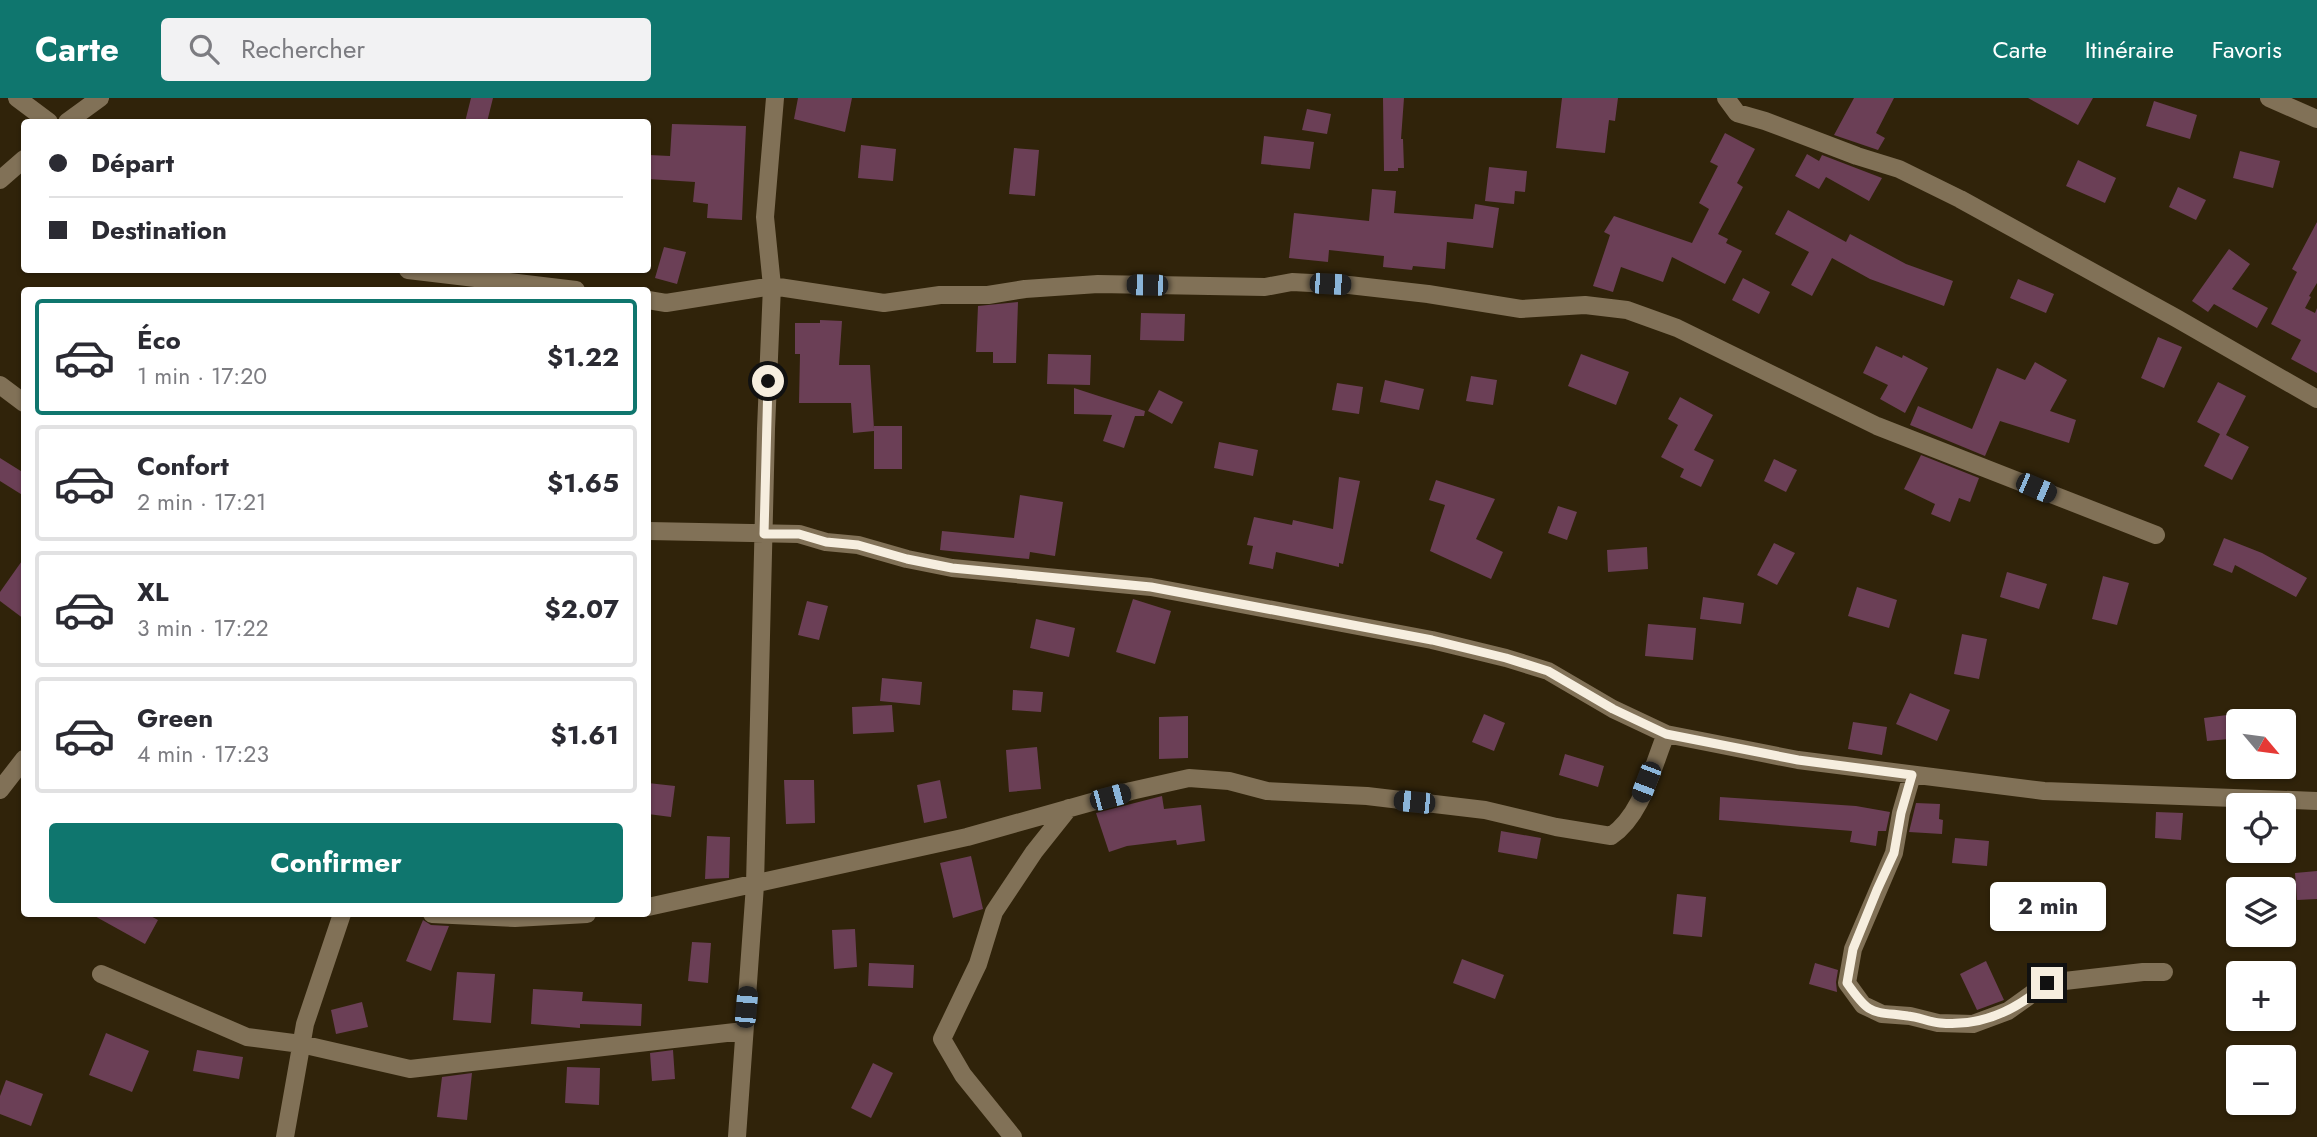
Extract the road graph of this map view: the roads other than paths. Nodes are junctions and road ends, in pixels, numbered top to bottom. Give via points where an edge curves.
1 (17, 98) edge
2 (100, 98) edge
3 (775, 98) edge
4 (1726, 98) edge
5 (2269, 98) edge
6 (45, 119) edge
7 (71, 119) edge
8 (2317, 119) edge
9 (21, 162) edge
10 (0, 180) edge
11 (433, 273) edge
12 (772, 286) junction
13 (551, 287) edge
14 (651, 300) edge
15 (0, 385) edge
16 (2317, 399) edge
17 (21, 401) edge
18 (651, 531) edge
19 (764, 534) junction
20 (2156, 535) dead end
21 (1666, 734) junction
22 (21, 766) edge
23 (1912, 775) junction
24 (0, 790) edge
25 (2317, 801) edge
26 (1069, 808) junction
27 (755, 885) junction
28 (651, 907) edge
29 (341, 917) edge
30 (494, 917) edge
31 (533, 917) edge
32 (2164, 972) dead end
33 (101, 974) dead end
34 (744, 1031) junction
35 (302, 1044) junction
36 (285, 1137) edge
37 (737, 1137) edge
38 (1013, 1137) edge

1 - 6 street
2 - 7 street
3 - 12 street via 765,217
4 - 16 street via 1737,113 1899,169 1960,199
5 - 8 street
9 - 10 street
11 - 13 street
12 - 14 street via 666,303
12 - 19 street
12 - 20 street via 884,303 1098,284 1265,287 1292,282 1427,294 1521,309 1585,305 1627,310 1678,328 1877,426
15 - 17 street
18 - 19 street
19 - 21 street via 799,534 952,568 1151,587 1432,640 1548,671
19 - 27 street
21 - 23 street via 1798,760
21 - 26 street via 1639,801 1622,828 1611,836 1485,810 1367,796 1267,791 1229,781 1189,778
22 - 24 street
23 - 25 street via 2044,791
23 - 32 street via 1894,853 1853,949 1847,983 1863,1005 1882,1014 1973,1024 2008,1011 2047,983
26 - 27 street via 967,837
26 - 38 street via 994,912 978,964 942,1039 963,1075
27 - 28 street
27 - 34 street
29 - 35 street
30 - 31 street
33 - 35 street via 247,1037
34 - 35 street via 410,1069
34 - 37 street
35 - 36 street

